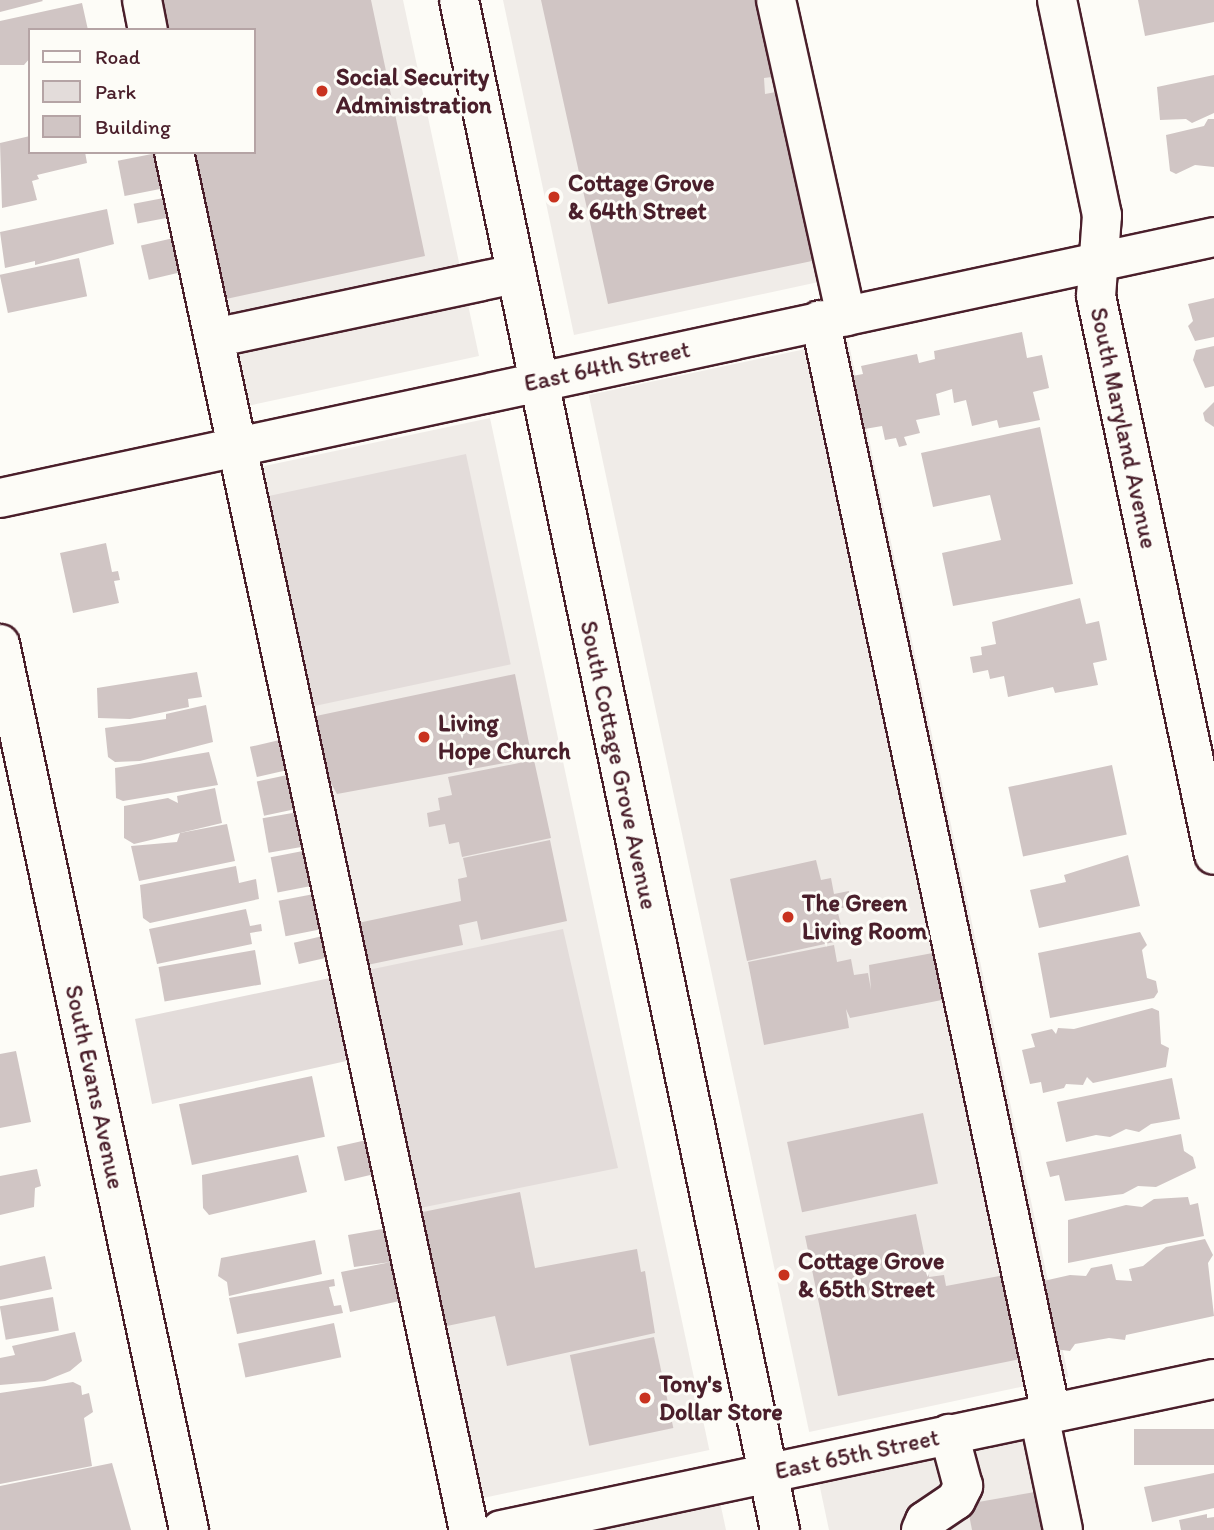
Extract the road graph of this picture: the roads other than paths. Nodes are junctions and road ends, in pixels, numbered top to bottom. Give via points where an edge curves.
1 (142, 0) edge
2 (459, 0) edge
3 (776, 0) edge
4 (1057, 0) edge
5 (148, 28) edge
6 (174, 154) edge
7 (1214, 237) edge
8 (1101, 261) junction
9 (516, 274) junction
10 (833, 318) junction
11 (214, 338) junction
12 (538, 380) junction
13 (237, 446) junction
14 (0, 498) edge
15 (0, 644) edge
16 (1209, 806) edge
17 (1214, 855) edge
18 (1214, 1379) edge
19 (1045, 1414) junction
20 (949, 1434) junction
21 (768, 1472) junction
22 (189, 1530) edge
23 (468, 1530) edge
24 (501, 1530) edge
25 (780, 1530) edge
26 (920, 1530) edge
27 (1063, 1530) edge

1 - 5 street
2 - 9 street, South Cottage Grove Avenue
3 - 10 street
4 - 8 street, South Maryland Avenue via 1102,215
6 - 11 street
7 - 8 street, East 64th Street
8 - 10 street, East 64th Street
8 - 16 street, South Maryland Avenue via 1096,296
9 - 11 street
9 - 12 street, South Cottage Grove Avenue
10 - 12 street, East 64th Street
10 - 19 street
11 - 13 street
12 - 13 street, East 64th Street
12 - 21 street, South Cottage Grove Avenue
13 - 14 street, East 64th Street
13 - 23 street
15 - 22 street, South Evans Avenue
16 - 17 street, South Maryland Avenue
18 - 19 street, East 65th Street
19 - 20 street, East 65th Street
19 - 27 street
20 - 21 street, East 65th Street
20 - 26 street via 963,1486 957,1500 925,1521
21 - 24 street, East 65th Street
21 - 25 street, South Cottage Grove Avenue

